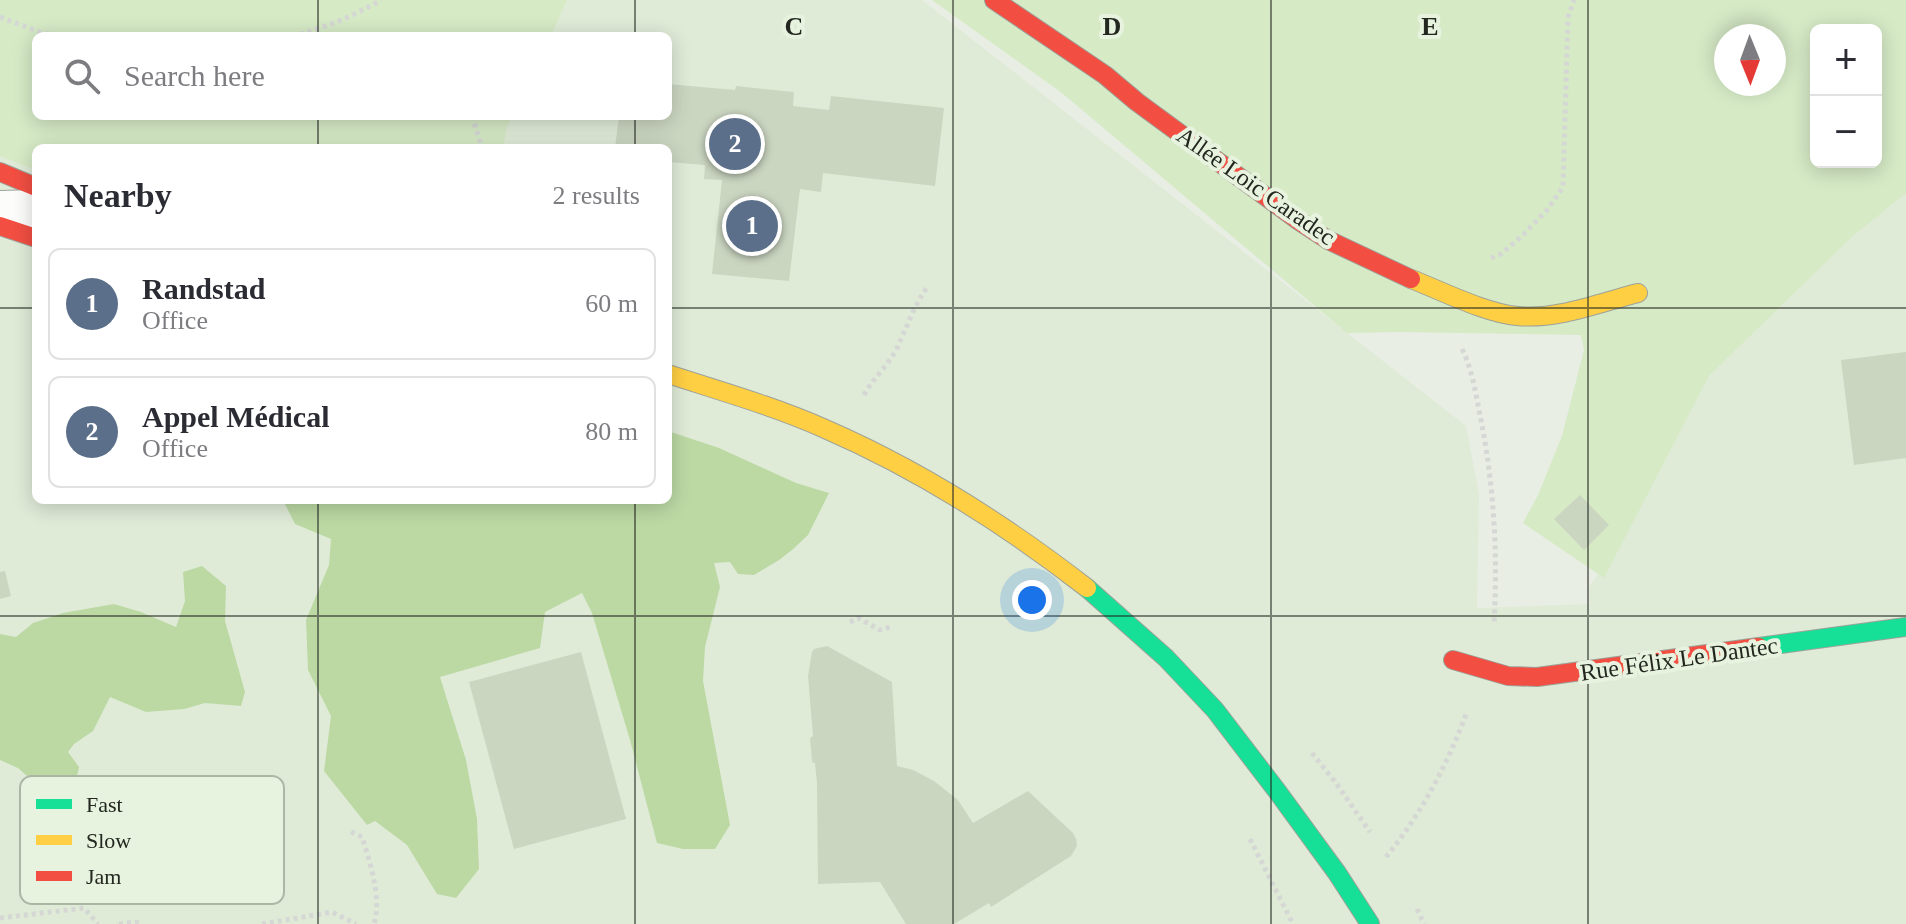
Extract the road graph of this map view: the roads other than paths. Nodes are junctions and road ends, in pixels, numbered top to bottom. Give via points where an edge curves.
1 (994, 0) edge
2 (0, 172) edge
3 (32, 185) edge
4 (32, 210) edge
5 (0, 211) edge
6 (0, 226) edge
7 (32, 237) edge
8 (1638, 293) dead end
9 (672, 375) edge
10 (1906, 627) edge
11 (1453, 660) dead end
12 (1287, 804) junction
13 (1314, 871) dead end
14 (1370, 924) edge

1 - 8 street, Allée Loic Caradec via 1105,75 1299,221 1356,254 1513,316 1583,309
2 - 3 street
4 - 5 street
6 - 7 street
9 - 12 street via 825,429 909,470 1009,530 1082,584 1166,660 1218,714
10 - 11 street, Rue Félix Le Dantec via 1552,676 1508,676
12 - 13 street
12 - 14 street

